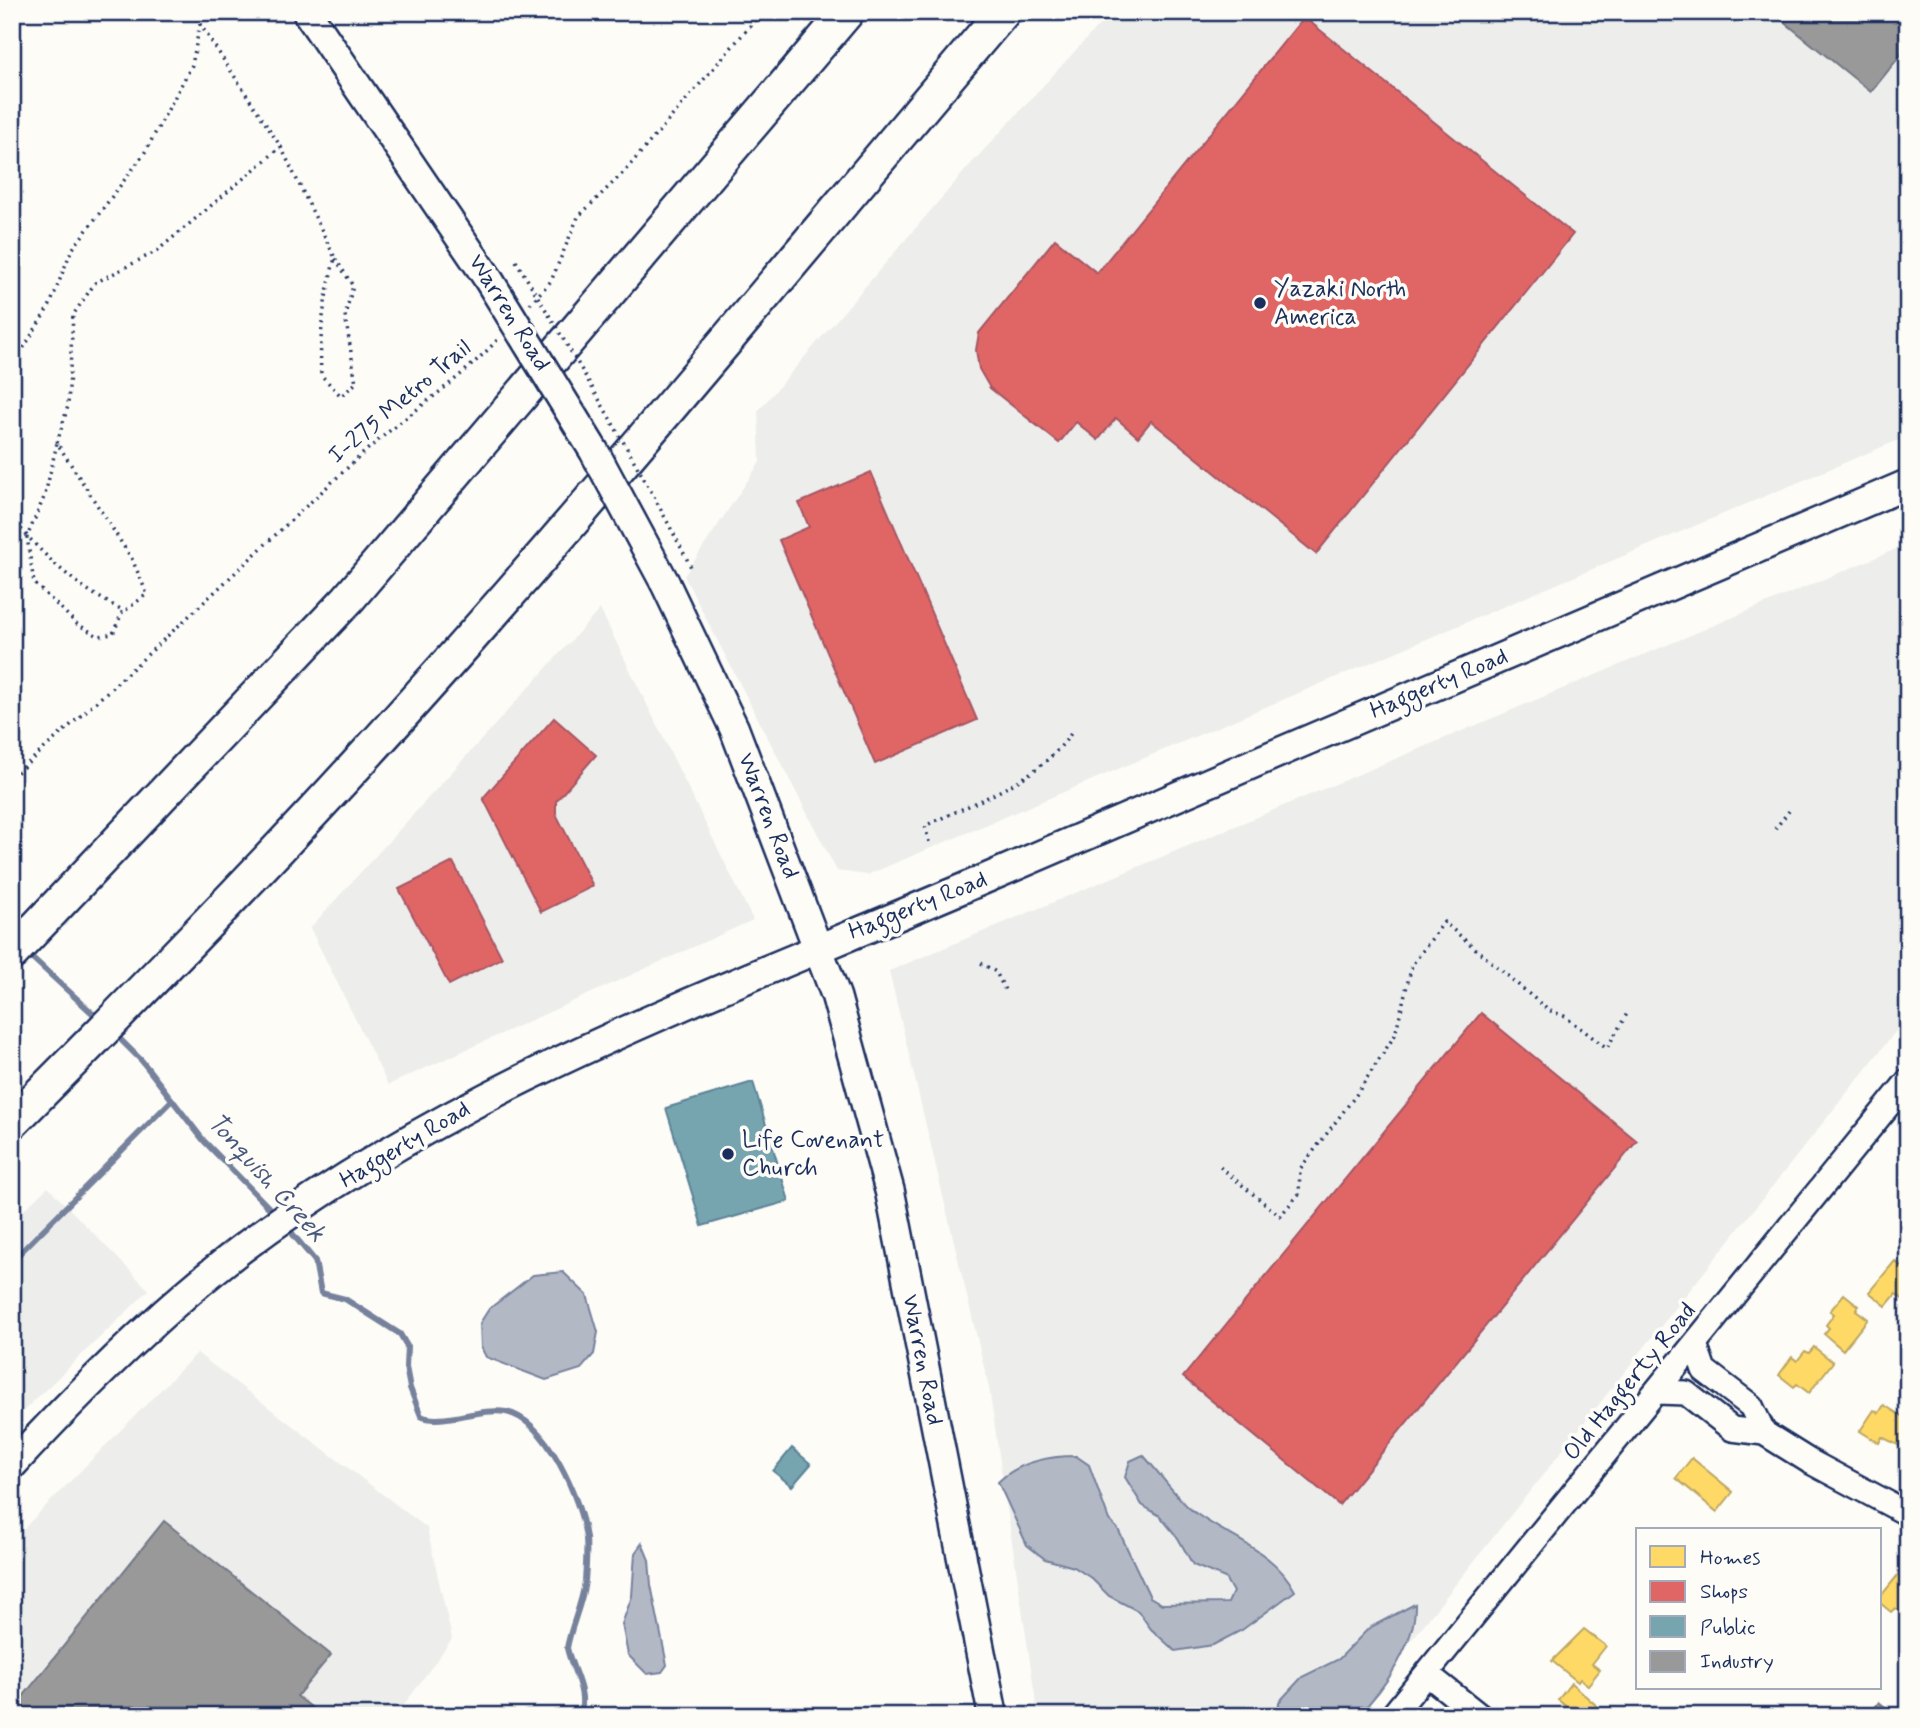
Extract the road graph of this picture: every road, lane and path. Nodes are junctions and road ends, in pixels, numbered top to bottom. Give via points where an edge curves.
1 (192, 12) edge
2 (307, 12) edge
3 (762, 12) edge
4 (847, 12) edge
5 (1003, 12) edge
6 (200, 24) junction
7 (281, 147) junction
8 (335, 258) junction
9 (516, 261) dead end
10 (524, 311) dead end
11 (506, 330) dead end
12 (12, 354) edge
13 (57, 443) junction
14 (1908, 484) edge
15 (12, 518) edge
16 (27, 537) junction
17 (693, 571) dead end
18 (121, 613) junction
19 (1072, 732) dead end
20 (12, 777) edge
21 (1789, 811) dead end
22 (1774, 829) dead end
23 (929, 842) dead end
24 (20, 944) edge
25 (819, 946) junction
26 (981, 963) dead end
27 (1007, 994) dead end
28 (1629, 1012) dead end
29 (1908, 1081) edge
30 (12, 1122) edge
31 (1220, 1167) dead end
32 (1695, 1344) junction
33 (1657, 1392) junction
34 (1764, 1433) junction
35 (12, 1465) edge
36 (1908, 1514) edge
37 (1427, 1674) junction
38 (993, 1716) edge
39 (1392, 1716) edge
40 (1480, 1716) edge

1 - 6 path
2 - 25 main road, Warren Road, bridge via 487,276 594,452 666,583 734,728
3 - 10 path via 624,172 578,217 551,281
4 - 24 highway via 348,598
5 - 30 highway via 479,628 324,800
6 - 7 path
6 - 12 path via 192,65 144,154 71,251 50,305 22,352
7 - 8 path
7 - 13 path via 157,251 96,283 73,315 68,406
8 - 8 path via 324,296 319,341 321,376 341,396 356,383 345,315 353,286
9 - 17 path, bridge via 587,378
11 - 20 path, I-275 Metro Trail via 479,359 360,456 118,684
13 - 16 path via 45,495
13 - 18 path via 132,559 147,594
14 - 25 main road, Haggerty Road
15 - 16 path
16 - 18 path via 62,571 95,597 123,610
16 - 18 path via 34,583 77,624 98,636 113,634
19 - 23 path via 1032,774 925,826
21 - 22 path
25 - 35 main road, Haggerty Road via 511,1083 294,1212 189,1291
25 - 38 main road, Warren Road via 885,1172
26 - 27 path via 996,972
28 - 31 path via 1607,1048 1564,1016 1548,1010 1444,922 1412,965 1395,1035 1300,1169 1298,1194 1280,1216
29 - 32 street, Old Haggerty Road
32 - 33 street, Old Haggerty Road
32 - 34 street via 1704,1370 1751,1406
33 - 34 street via 1686,1393 1732,1429
33 - 37 street, Old Haggerty Road
34 - 36 street
37 - 39 street, Old Haggerty Road
37 - 40 street

